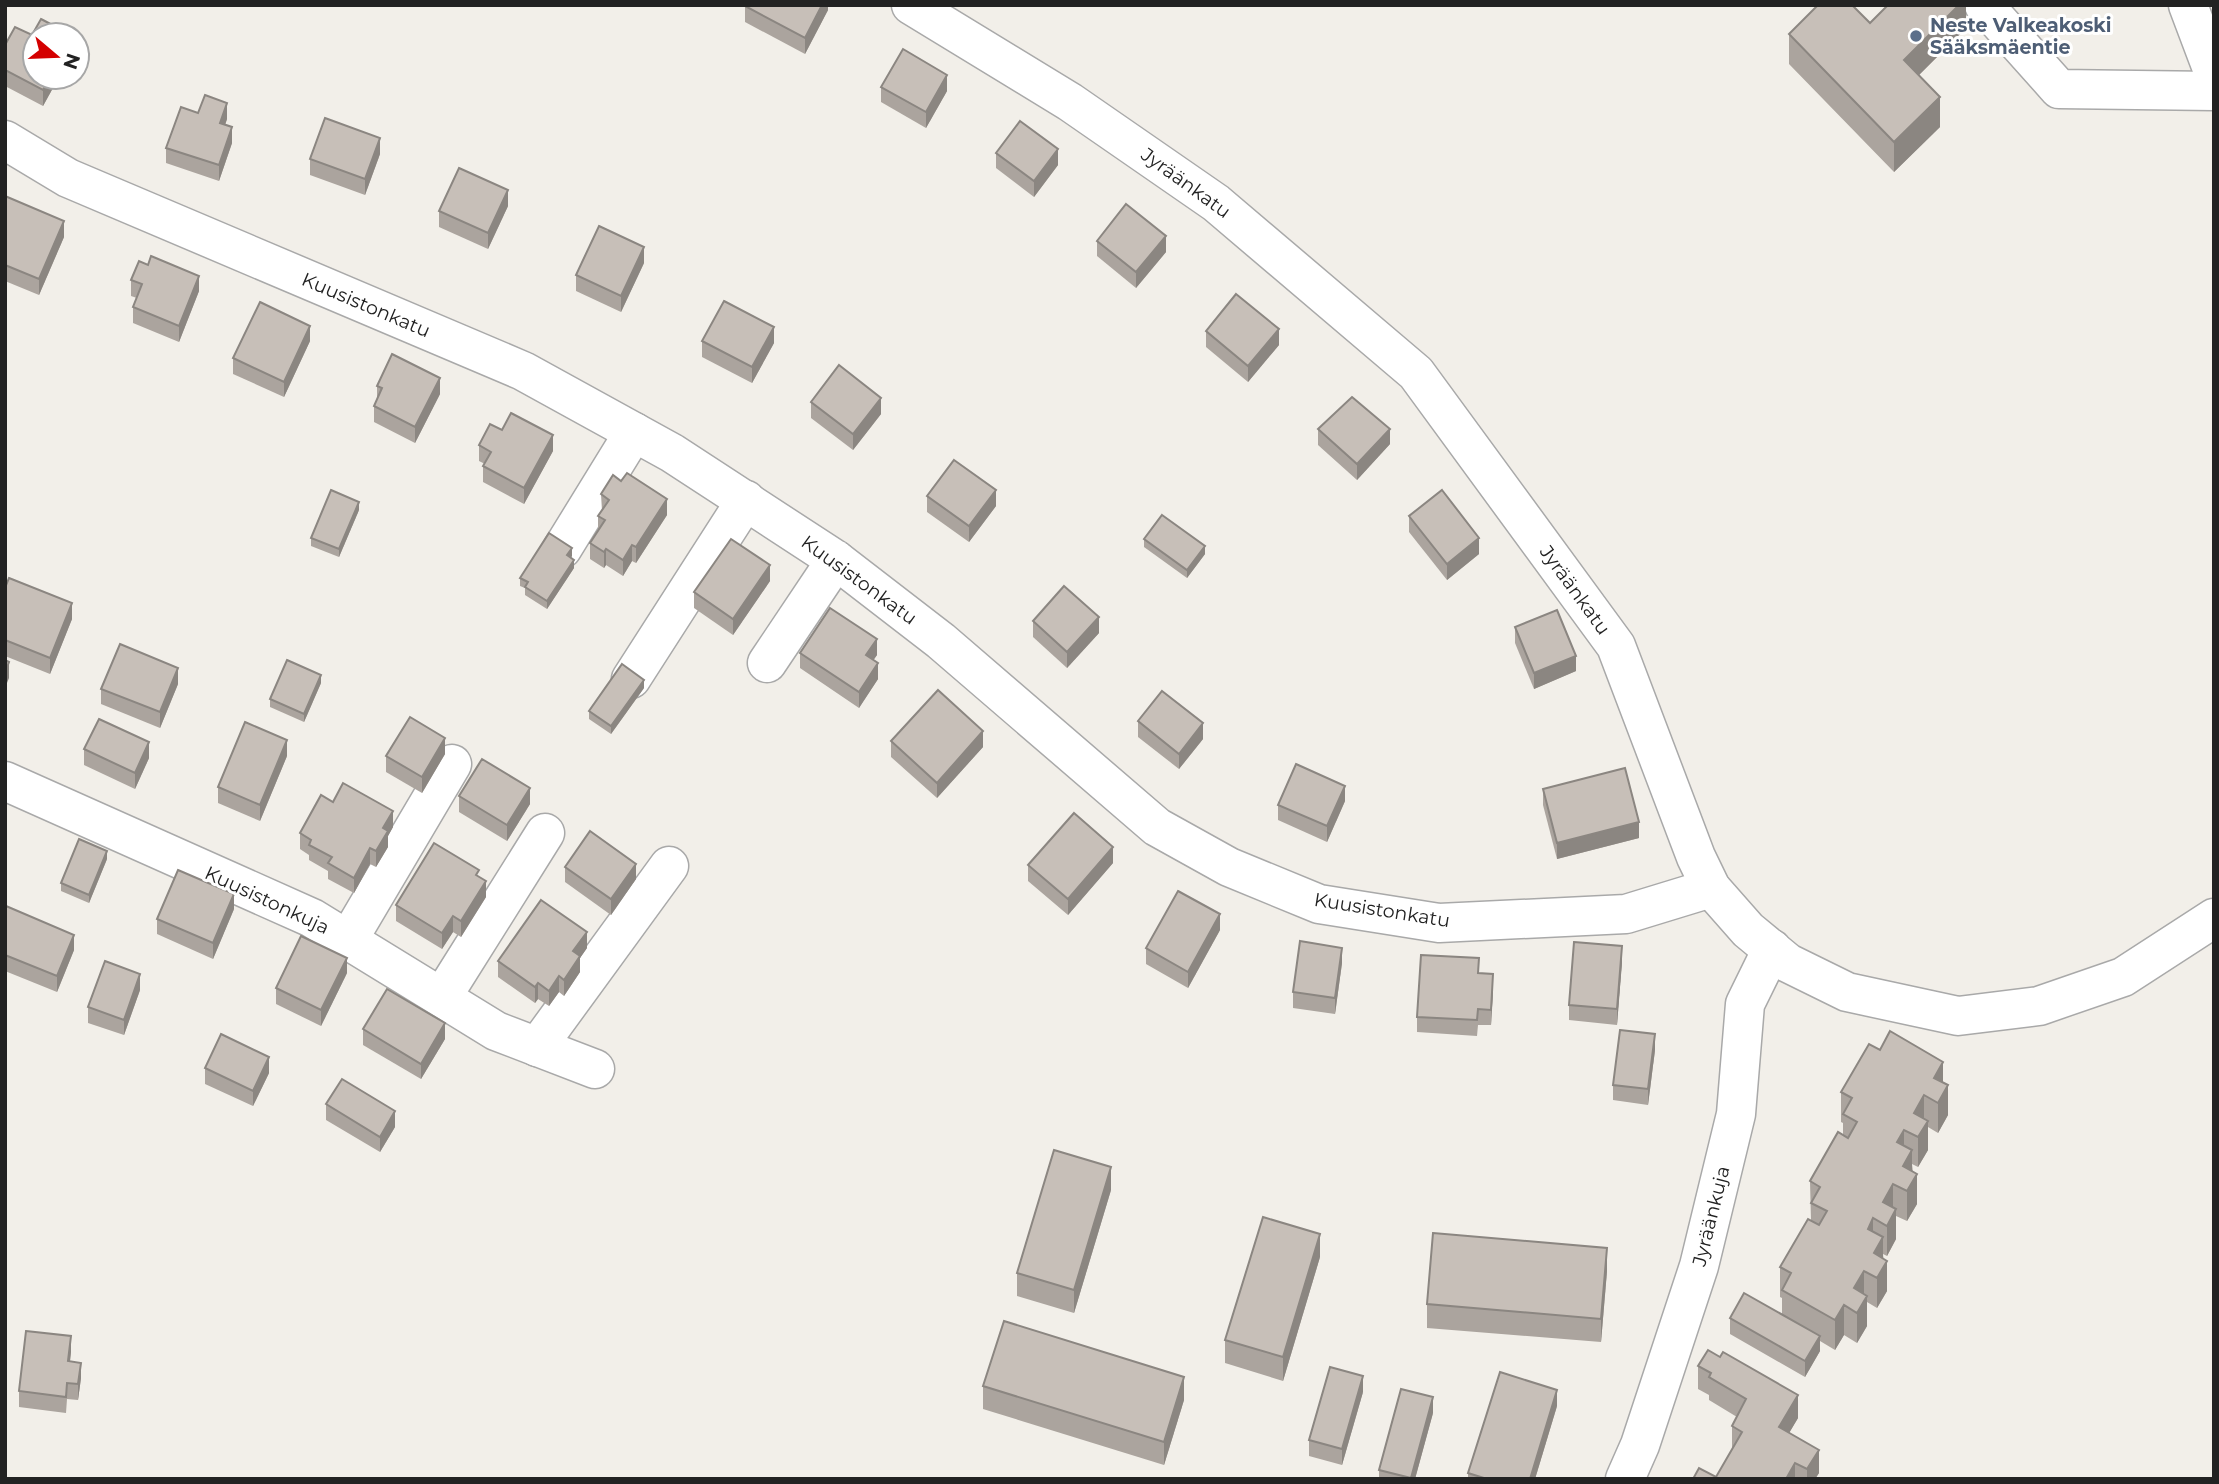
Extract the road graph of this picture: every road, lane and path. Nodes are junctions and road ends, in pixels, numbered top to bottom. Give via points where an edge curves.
1 (911, 5) edge
2 (1984, 5) edge
3 (2188, 5) edge
4 (2214, 74) edge
5 (2214, 91) edge
6 (5, 140) edge
7 (634, 432) junction
8 (746, 500) junction
9 (562, 549) edge
10 (836, 560) junction
11 (767, 663) dead end
12 (631, 678) edge
13 (452, 764) dead end
14 (5, 781) edge
15 (545, 833) dead end
16 (669, 866) dead end
17 (1711, 888) junction
18 (2214, 918) edge
19 (348, 940) junction
20 (1772, 949) junction
21 (442, 998) junction
22 (537, 1047) junction
23 (595, 1069) dead end
24 (1625, 1479) edge

1 - 17 street, Jyräänkatu via 1070,102 1216,202 1416,373 1616,646
2 - 5 street via 2059,89
3 - 4 street
6 - 7 street, Kuusistonkatu via 68,178 523,371
7 - 8 street, Kuusistonkatu
7 - 9 street
8 - 10 street, Kuusistonkatu
8 - 12 street
10 - 11 street
10 - 17 street, Kuusistonkatu via 941,641 1157,827 1229,867 1319,904 1439,923 1626,914
13 - 19 street
14 - 19 street, Kuusistonkuja via 312,918
15 - 21 street
16 - 22 street
17 - 20 street, Jyräänkatu via 1748,930
18 - 20 street, Jyräänkatu via 2123,977 2039,1006 1958,1016 1847,992 1788,963
19 - 21 street, Kuusistonkuja
20 - 24 street, Jyräänkuja via 1745,1004 1736,1114 1699,1266
21 - 22 street, Kuusistonkuja via 496,1031
22 - 23 street, Kuusistonkuja

